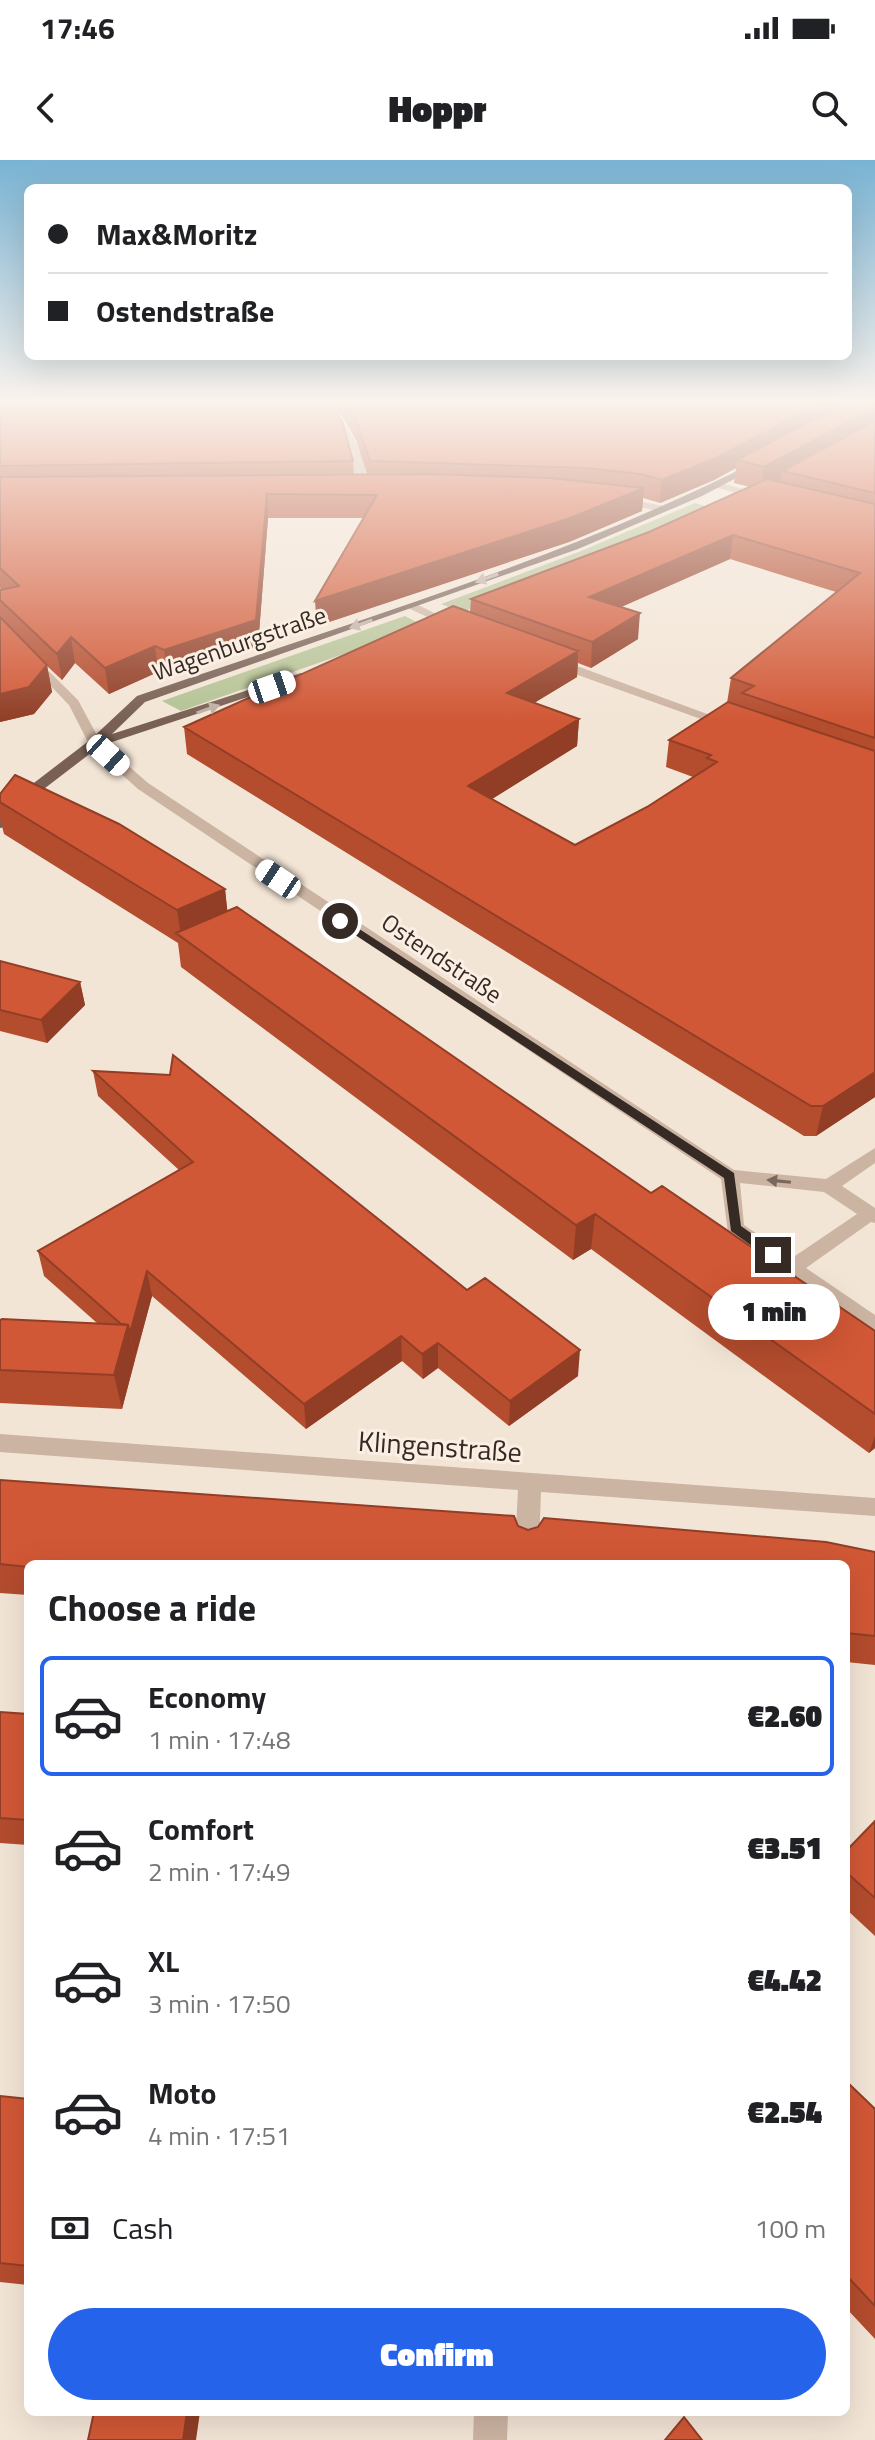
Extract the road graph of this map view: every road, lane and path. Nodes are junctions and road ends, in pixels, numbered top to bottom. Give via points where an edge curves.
1 (664, 509) edge
2 (412, 606) junction
3 (452, 625) junction
4 (466, 625) edge
5 (0, 626) edge
6 (437, 630) edge
7 (538, 657) edge
8 (317, 671) edge
9 (743, 729) edge
10 (95, 743) junction
11 (0, 824) edge
12 (875, 1154) edge
13 (730, 1176) junction
14 (829, 1186) junction
15 (872, 1216) edge
16 (792, 1268) junction
17 (875, 1325) edge
18 (0, 1443) edge
19 (530, 1483) junction
20 (875, 1507) edge
21 (527, 1547) edge
22 (491, 2416) edge
23 (490, 2440) edge

1 -> 2 main road, Wagenburgstraße
2 - 3 street
2 -> 10 main road, Wagenburgstraße via 141,699
3 - 4 street
3 - 6 main road
5 - 10 street via 74,703
7 - 9 street
10 -> 8 main road, Wagenburgstraße
10 - 11 main road via 25,796
10 - 13 street, Ostendstraße via 143,786 225,843
12 - 14 street
14 -> 13 street, Ostendstraße
13 - 16 street via 735,1228
14 - 15 street, Ostendstraße
15 - 16 street
16 - 17 street
18 - 19 street, Klingenstraße
19 - 20 street, Klingenstraße
19 - 21 street
22 - 23 street

